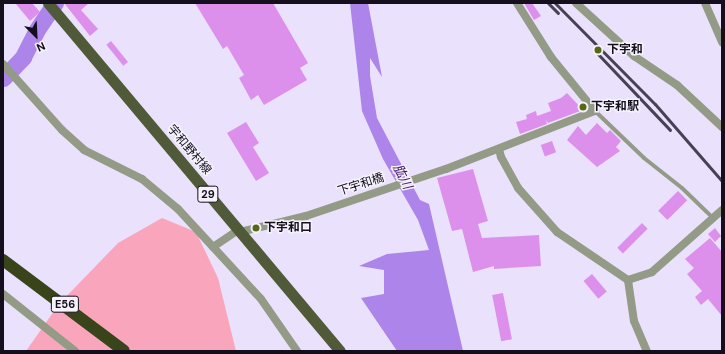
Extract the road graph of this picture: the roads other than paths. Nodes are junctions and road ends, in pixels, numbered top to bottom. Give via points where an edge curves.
1 (48, 3) edge
2 (517, 3) edge
3 (576, 3) edge
4 (705, 3) edge
5 (722, 42) edge
6 (5, 66) edge
7 (595, 111) junction
8 (722, 127) edge
9 (499, 149) junction
10 (722, 210) edge
11 (713, 218) junction
12 (239, 231) junction
13 (213, 247) junction
14 (3, 260) edge
15 (628, 280) junction
16 (3, 294) edge
17 (75, 351) edge
18 (124, 351) edge
19 (297, 351) edge
20 (340, 351) edge
21 (647, 351) edge

1 - 12 main road, 宇和野村線 / 29
2 - 7 street via 551,57
3 - 8 street via 634,56 677,85
4 - 5 street
6 - 13 street via 44,111 84,150 142,179 178,209
7 - 9 street, 下宇和橋
7 - 11 lane
9 - 12 street, 下宇和橋 via 329,208
9 - 15 street via 518,188 557,232
10 - 11 street
11 - 15 street via 652,272
12 - 13 street, 下宇和橋
12 - 20 main road, 宇和野村線 / 29
13 - 19 street via 278,321
14 - 18 highway, E56
15 - 21 street via 634,321
16 - 17 street

